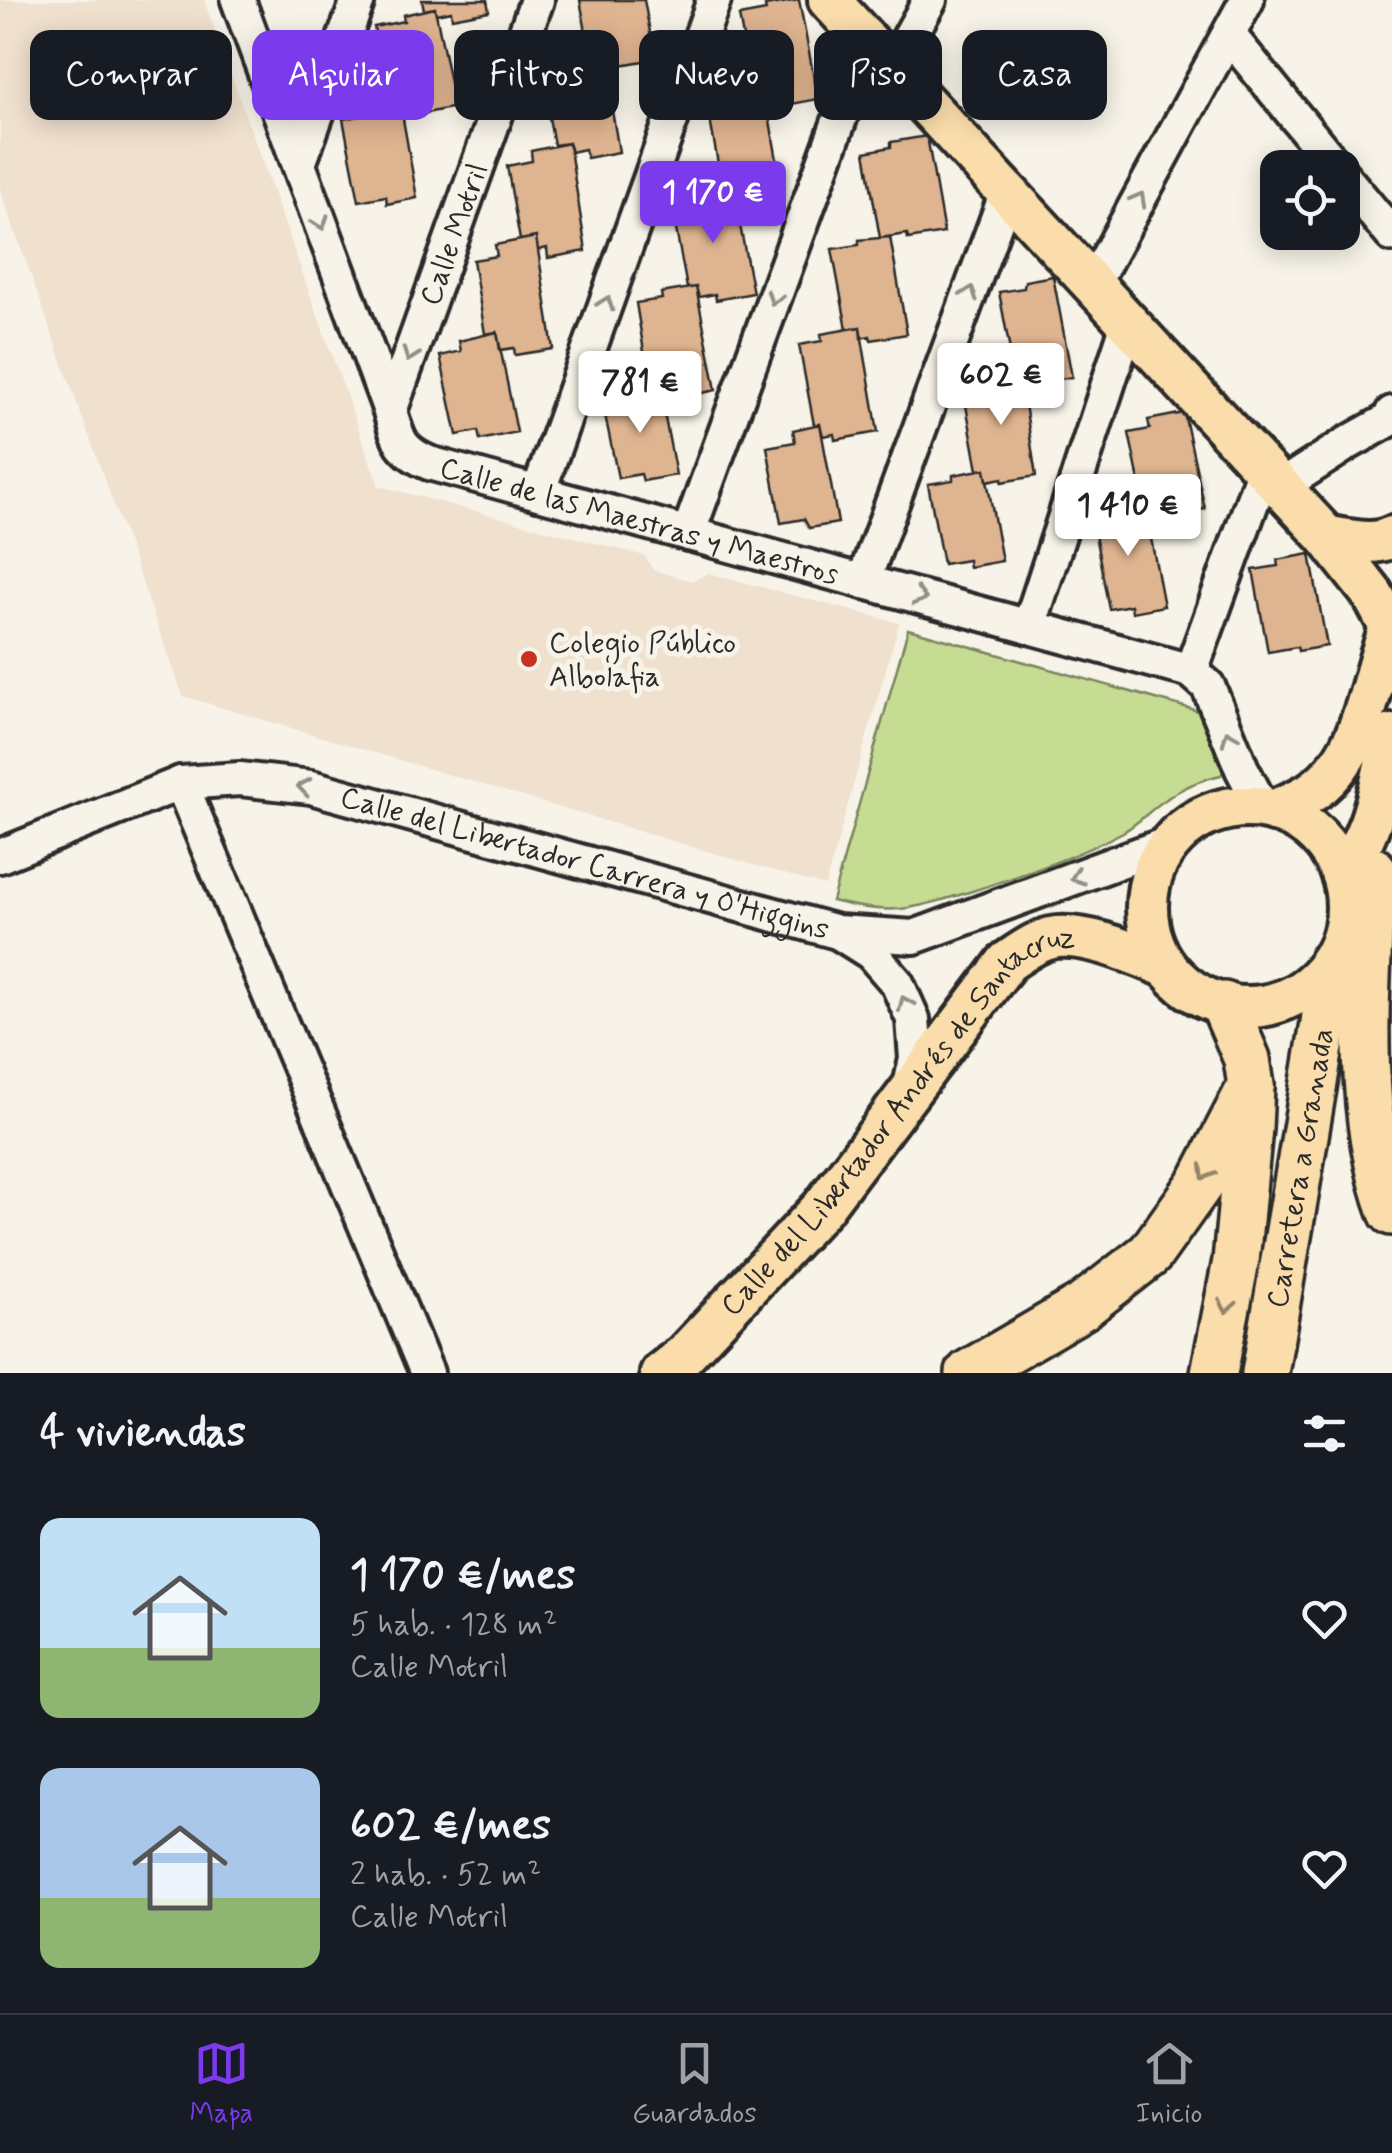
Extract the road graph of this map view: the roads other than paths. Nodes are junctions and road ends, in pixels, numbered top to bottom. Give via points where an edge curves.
1 (238, 0) edge
2 (358, 0) edge
3 (537, 0) edge
4 (714, 0) edge
5 (829, 0) edge
6 (930, 0) edge
7 (1247, 0) edge
8 (857, 30) edge
9 (903, 30) edge
10 (1229, 35) junction
11 (854, 120) edge
12 (940, 120) edge
13 (1322, 150) edge
14 (299, 164) junction
15 (1007, 192) junction
16 (1360, 196) edge
17 (1392, 235) edge
18 (1093, 284) junction
19 (1128, 324) junction
20 (390, 411) junction
21 (1392, 414) edge
22 (1272, 478) junction
23 (538, 493) junction
24 (688, 534) junction
25 (1326, 537) junction
26 (1392, 537) edge
27 (864, 582) junction
28 (1391, 625) edge
29 (1029, 627) junction
30 (1192, 671) junction
31 (1392, 735) edge
32 (181, 783) junction
33 (1268, 809) junction
34 (1168, 843) junction
35 (0, 856) edge
36 (1363, 866) edge
37 (837, 932) junction
38 (1331, 963) junction
39 (1164, 966) junction
40 (1224, 1005) junction
41 (1324, 1023) junction
42 (1251, 1086) junction
43 (907, 1098) junction
44 (1370, 1124) junction
45 (1392, 1212) edge
46 (427, 1373) edge
47 (661, 1373) edge
48 (969, 1373) edge
49 (1214, 1373) edge
50 (1265, 1373) edge

1 - 14 street, Calle de las Maestras y Maestros
2 - 14 street
3 -> 20 street, Calle Motril
23 -> 4 street
5 - 8 main road
6 - 9 street
7 - 10 street
10 - 13 street
18 -> 10 street
11 -> 24 street
12 - 15 main road
14 -> 20 street, Calle de las Maestras y Maestros
15 - 18 main road
27 -> 15 street
16 - 17 street
18 - 19 main road
19 - 22 main road
19 - 29 street
20 - 23 street, Calle de las Maestras y Maestros via 398,440 411,456
21 - 22 street
22 - 25 main road
22 - 30 street
23 - 24 street, Calle de las Maestras y Maestros
24 - 27 street, Calle de las Maestras y Maestros
25 - 26 main road via 1368,543
25 - 28 main road
27 -> 29 street, Calle de las Maestras y Maestros
28 - 33 main road via 1355,741 1335,771 1312,792
29 - 30 street, Calle de las Maestras y Maestros
33 -> 30 street via 1242,769 1208,686
31 - 36 main road
32 - 35 street, Calle del Libertador Carrera y O'Higgins
37 -> 32 street, Calle del Libertador Carrera y O'Higgins via 311,788 240,780
32 - 46 street
33 - 34 main road via 1210,813
33 - 36 main road via 1303,824
34 -> 37 street, Calle del Libertador Carrera y O'Higgins via 914,937
34 - 39 main road via 1147,890 1146,916
36 - 38 main road
36 - 44 highway
43 -> 37 street via 916,1059 912,1020 897,983 871,953
38 - 40 main road via 1284,1001
38 - 41 highway, Carretera a Granada
39 - 40 main road via 1181,984
39 - 43 main road, Calle del Libertador Andrés de Santacruz via 1099,942 1057,938 1032,946 1008,962
40 - 42 highway, Carretera a Granada
41 - 44 highway via 1338,1039
41 - 50 highway, Carretera a Granada
42 -> 48 highway via 1202,1181 1150,1254 1082,1306
42 -> 49 highway, Carretera a Granada via 1236,1261
43 - 47 main road, Calle del Libertador Andrés de Santacruz via 822,1208
44 - 45 highway

